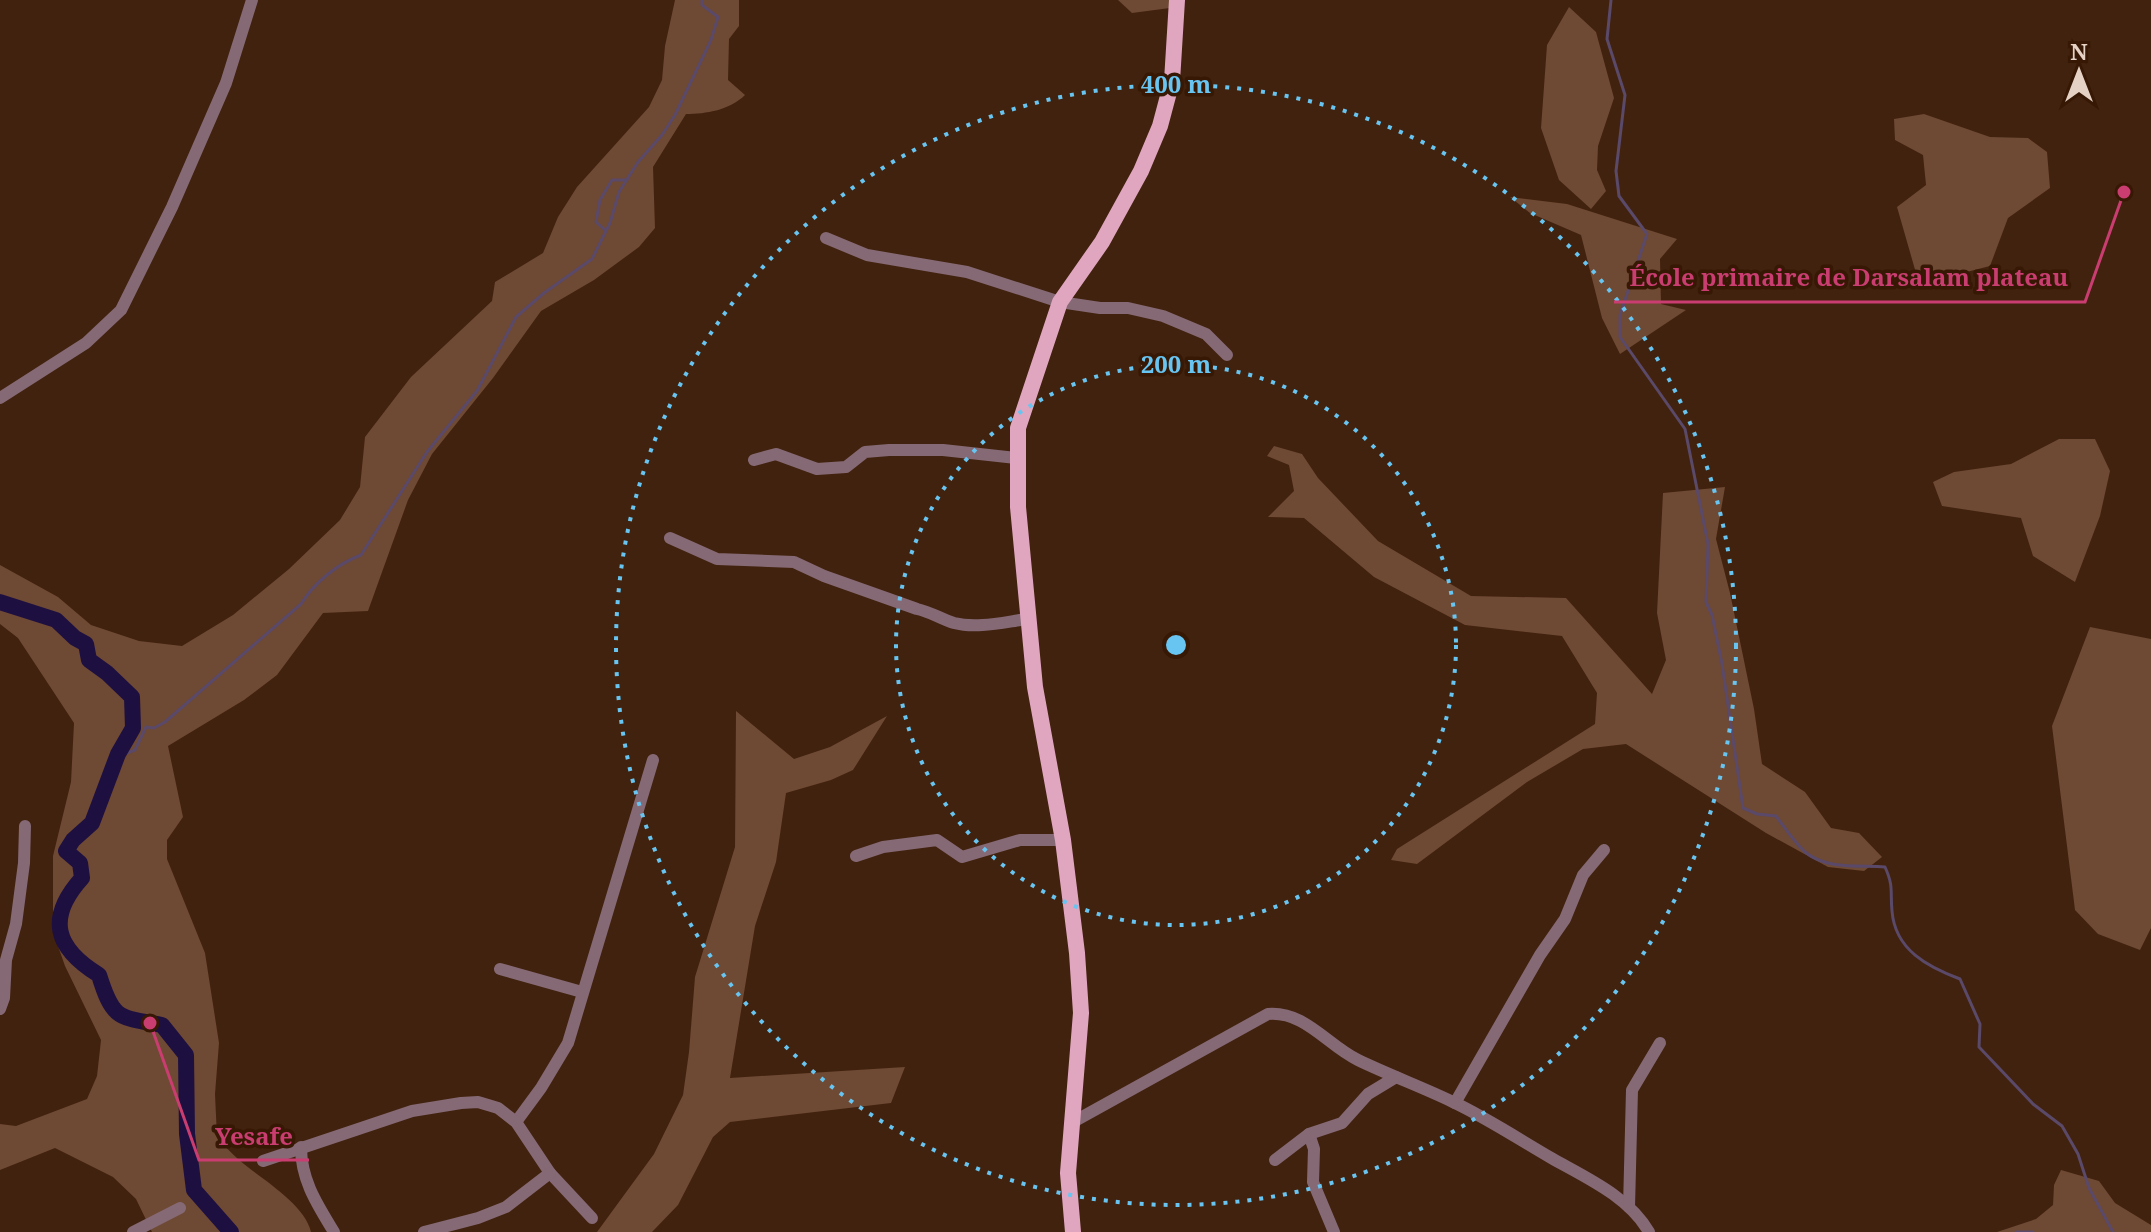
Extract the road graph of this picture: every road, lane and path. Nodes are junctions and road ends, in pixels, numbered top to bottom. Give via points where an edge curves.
1 (252, 0) edge
2 (1177, 0) edge
3 (826, 238) dead end
4 (1060, 302) junction
5 (1227, 355) dead end
6 (0, 398) edge
7 (1016, 458) junction
8 (754, 460) dead end
9 (670, 538) dead end
10 (1027, 619) junction
11 (653, 760) dead end
12 (25, 826) dead end
13 (1063, 840) junction
14 (1604, 850) dead end
15 (856, 856) dead end
16 (500, 969) dead end
17 (582, 992) junction
18 (0, 1009) edge
19 (1660, 1043) dead end
20 (1396, 1077) junction
21 (1455, 1103) junction
22 (516, 1122) junction
23 (1073, 1122) junction
24 (1309, 1134) junction
25 (301, 1147) junction
26 (1275, 1160) dead end
27 (263, 1161) dead end
28 (550, 1173) junction
29 (1629, 1207) junction
30 (180, 1208) dead end
31 (592, 1218) dead end
32 (133, 1232) edge
33 (334, 1232) edge
34 (424, 1232) edge
35 (1073, 1232) edge
36 (1334, 1232) edge
37 (1649, 1232) edge

1 - 6 street via 226,83 121,310 86,343
2 - 4 main road via 1172,81 1160,126 1102,242
3 - 4 street via 867,255 967,272
4 - 5 street via 1163,316 1206,334
4 - 7 main road via 1018,428
7 - 8 street via 889,450 865,452 846,467 817,469 776,454
7 - 10 main road
9 - 10 street via 717,559 794,562 954,623
10 - 13 main road
11 - 17 street
12 - 18 street via 16,924
13 - 15 street via 1020,840 962,857 937,840
13 - 23 main road via 1081,1013
14 - 21 street via 1583,875 1565,919
16 - 17 street
17 - 22 street via 568,1043
19 - 29 street via 1632,1090
20 - 21 street
20 - 23 street via 1355,1058 1299,1019 1268,1014
20 - 24 street via 1368,1094 1342,1123
21 - 29 street
22 - 25 street via 498,1108 461,1103 412,1111
22 - 28 street
23 - 35 main road via 1068,1173
24 - 26 street
24 - 36 street via 1313,1182
25 - 27 street
25 - 33 street via 311,1193
28 - 31 street
28 - 34 street via 506,1207
29 - 37 street
30 - 32 street

